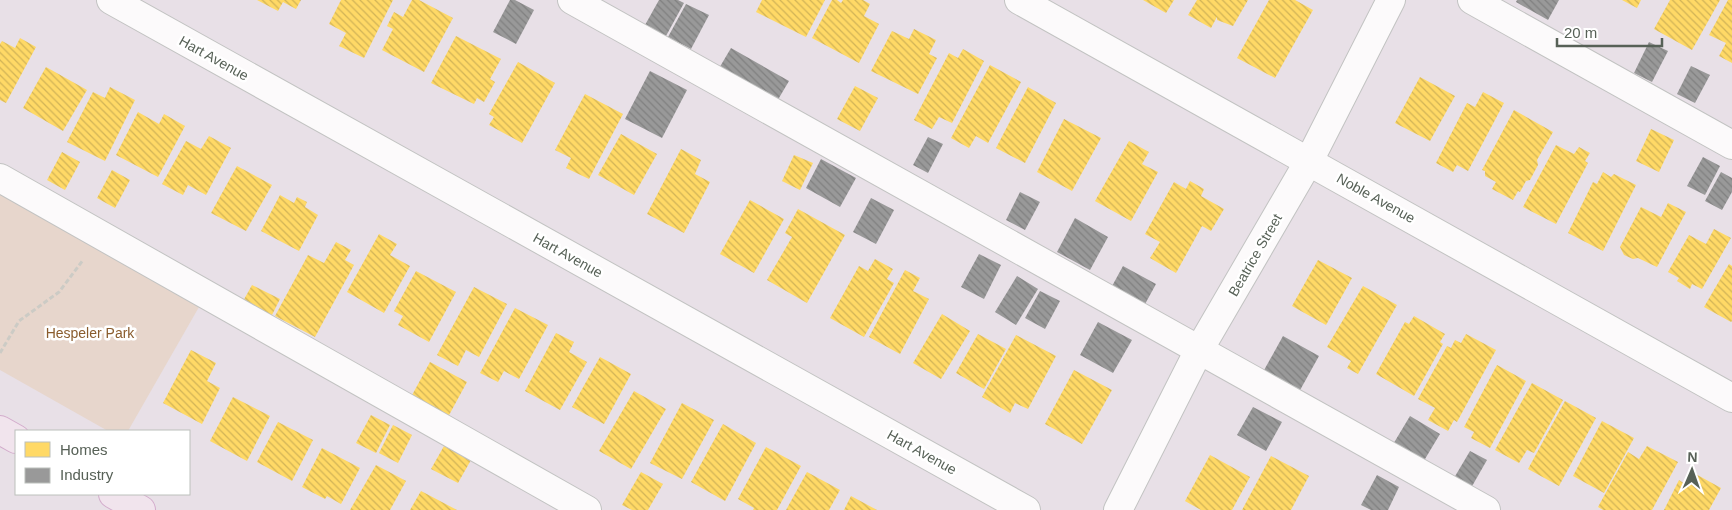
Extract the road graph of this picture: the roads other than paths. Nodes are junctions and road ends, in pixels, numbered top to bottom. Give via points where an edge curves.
1 (111, 0) edge
2 (572, 0) edge
3 (1019, 0) edge
4 (1391, 0) edge
5 (1472, 0) edge
6 (1732, 145) edge
7 (1309, 162) junction
8 (0, 178) edge
9 (1199, 350) junction
10 (1732, 398) edge
11 (0, 430) edge
12 (15, 439) edge
13 (115, 495) edge
14 (142, 510) edge
15 (587, 510) edge
16 (1026, 510) edge
17 (1118, 510) edge
18 (1486, 510) edge

1 - 16 street, Hart Avenue
2 - 9 street
3 - 7 street, Noble Avenue
4 - 7 street, Beatrice Street
5 - 6 street
7 - 9 street, Beatrice Street
7 - 10 street, Noble Avenue
8 - 15 street
9 - 17 street, Beatrice Street
9 - 18 street
11 - 12 main road
13 - 14 main road

